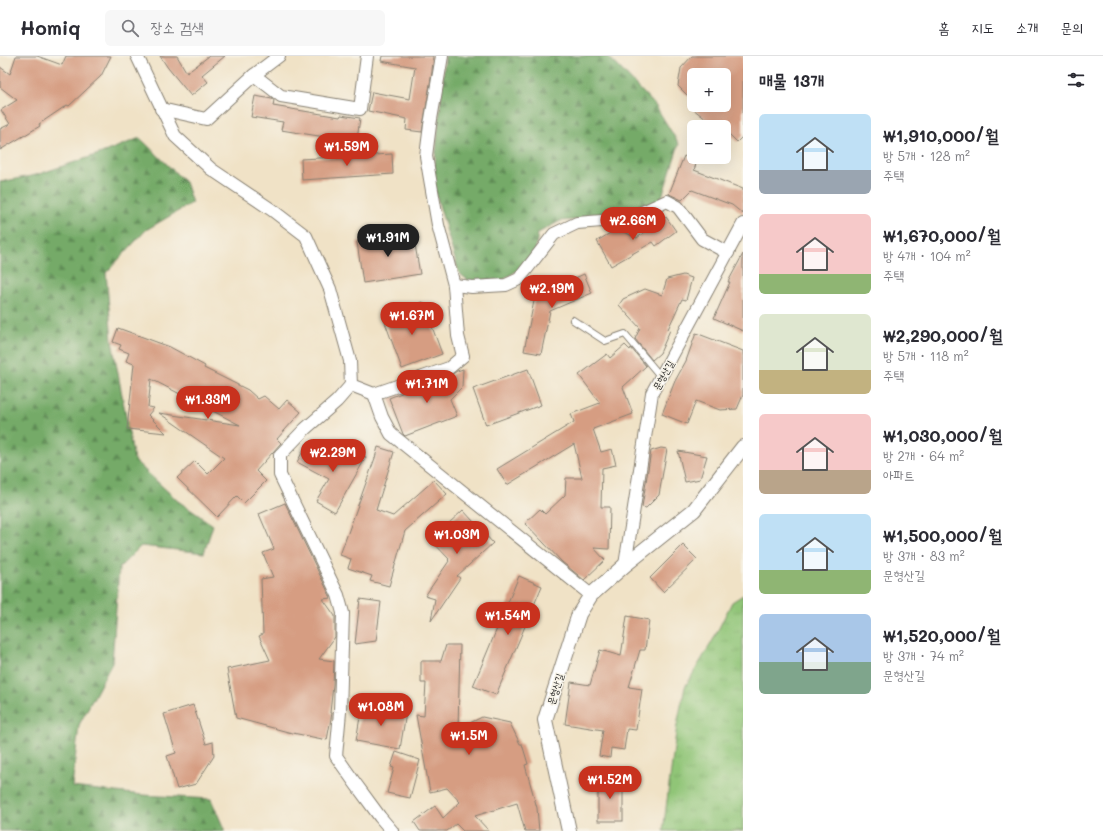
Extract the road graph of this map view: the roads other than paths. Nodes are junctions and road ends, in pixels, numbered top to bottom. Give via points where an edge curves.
1 (137, 56) edge
2 (279, 56) edge
3 (367, 56) edge
4 (442, 56) edge
5 (254, 76) junction
6 (161, 109) junction
7 (743, 224) edge
8 (728, 253) junction
9 (454, 285) junction
10 (574, 320) dead end
11 (662, 377) junction
12 (351, 385) junction
13 (374, 394) junction
14 (743, 447) edge
15 (625, 565) junction
16 (591, 595) junction
17 (392, 831) edge
18 (569, 831) edge

1 - 6 street
2 - 5 street
3 - 5 street via 360,109 281,96
4 - 9 street via 426,156 438,225
5 - 6 street via 206,119
6 - 12 street via 175,136 211,169 306,236 330,289 350,361
7 - 8 street, 문형산길
8 - 9 street via 702,240 678,207 666,201 627,219 577,223 554,234 519,279 506,285
8 - 11 street, 문형산길
9 - 13 street via 462,356 449,368
10 - 11 lane via 605,341 625,334
11 - 15 street, 문형산길 via 652,393
12 - 13 street
12 - 17 street via 280,455 280,475 338,595 342,613 340,712 336,756
13 - 16 street via 391,434
14 - 15 street, 문형산길 via 694,510
15 - 16 street, 문형산길
16 - 18 street, 문형산길 via 579,614 545,720

